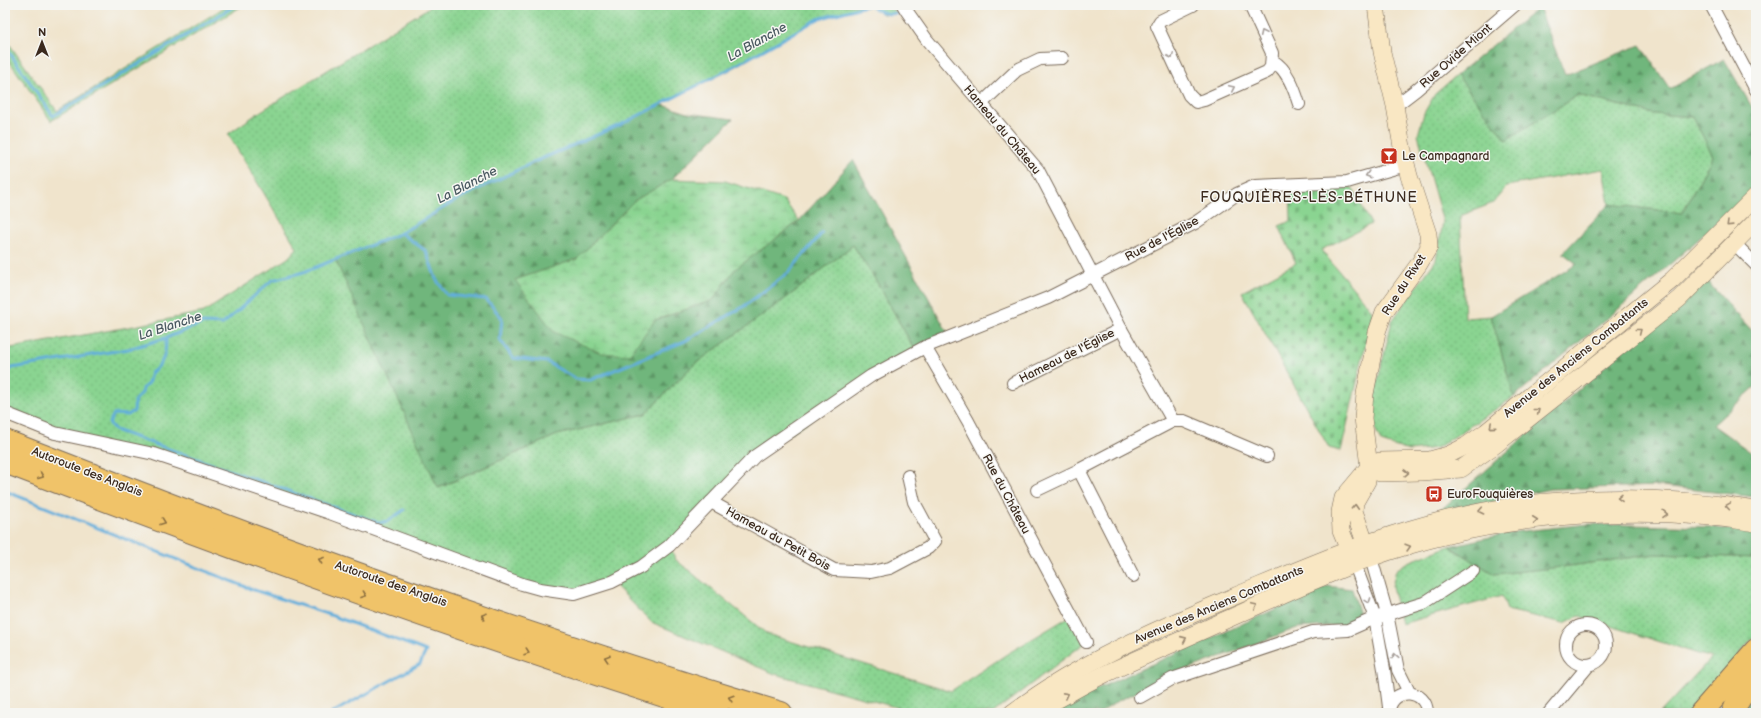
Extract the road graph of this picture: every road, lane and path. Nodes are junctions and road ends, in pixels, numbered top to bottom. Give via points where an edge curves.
1 (1193, 5) edge
2 (1250, 5) edge
3 (1376, 5) edge
4 (1515, 5) edge
5 (1711, 5) edge
6 (905, 9) edge
7 (1062, 58) dead end
8 (1272, 61) junction
9 (1756, 90) edge
10 (981, 104) junction
11 (1299, 104) dead end
12 (1395, 106) junction
13 (1406, 165) junction
14 (1756, 196) edge
15 (1756, 221) edge
16 (1735, 244) junction
17 (1756, 265) edge
18 (1094, 275) junction
19 (1121, 329) junction
20 (925, 347) junction
21 (1013, 383) dead end
22 (5, 413) edge
23 (1173, 421) junction
24 (5, 441) edge
25 (1266, 456) dead end
26 (5, 462) edge
27 (1369, 467) junction
28 (1079, 470) junction
29 (908, 476) dead end
30 (1037, 490) dead end
31 (712, 502) junction
32 (1756, 510) edge
33 (1756, 523) edge
34 (1368, 551) junction
35 (1352, 557) junction
36 (1473, 571) dead end
37 (1133, 576) dead end
38 (1387, 614) junction
39 (1375, 618) junction
40 (1086, 642) dead end
41 (1754, 663) edge
42 (1589, 665) dead end
43 (1409, 692) junction
44 (1140, 697) dead end
45 (1388, 710) edge
46 (1428, 712) edge
47 (718, 713) edge
48 (781, 713) edge
49 (1012, 713) edge
50 (1032, 713) edge
51 (1549, 713) edge
52 (1701, 713) edge
53 (1712, 713) edge
54 (1720, 713) edge
55 (1733, 713) edge

1 -> 8 street via 1160,21 1157,26 1189,95 1196,102 1267,72
8 -> 2 street via 1272,53
3 - 12 street, Rue du Rivet via 1382,52
4 - 12 street, Rue Ovide Miont
5 - 9 street
6 - 10 street, Hameau du Château via 927,40
7 - 10 street via 1040,59 1017,70
8 - 11 street via 1282,67
10 - 18 street, Hameau du Château via 1038,170
12 - 13 street, Rue du Rivet
13 -> 18 street, Rue de l'Église via 1347,182 1255,186 1237,194 1194,223
13 - 27 street, Rue du Rivet via 1428,234 1429,247 1384,312 1377,332 1364,394 1363,418
14 -> 27 street, Avenue des Anciens Combattants via 1672,280 1486,432 1448,455 1430,460 1380,461
15 - 16 street, Avenue des Anciens Combattants
16 - 17 street
27 -> 16 street, Avenue des Anciens Combattants via 1380,473 1461,469 1679,299
18 - 19 street, Hameau de l'Église
18 - 20 street, Rue de l'Église via 1048,298
19 - 21 street, Hameau de l'Église
19 - 23 street, Hameau de l'Église
20 - 31 street, Rue de l'Église via 871,376 754,456
20 - 40 street, Rue du Château via 968,421
22 - 31 street, Rue de l'Église via 55,433 154,454 327,512 540,590 574,594 612,582 640,567 669,546
23 - 25 street via 1184,421
23 - 28 street
48 -> 24 highway, Autoroute des Anglais via 404,590
26 -> 47 highway, Autoroute des Anglais via 394,606 542,657
34 -> 27 street via 1354,511 1355,502 1367,481
27 - 35 street via 1343,498 1340,512 1341,531
28 - 30 street
28 - 37 street
29 - 31 street, Hameau du Petit Bois via 914,502 935,541 928,548 890,568 871,572 834,570
32 -> 34 street via 1701,502 1642,498 1584,498 1533,502 1408,529
34 -> 33 street via 1408,547 1521,522 1569,516 1680,514
34 - 35 street
34 - 38 street
35 -> 39 street
35 - 49 street, Avenue des Anciens Combattants via 1217,604 1111,652 1062,679
50 -> 35 street, Avenue des Anciens Combattants via 1104,675 1272,598
36 - 38 street via 1424,603
38 - 39 street
43 -> 38 street via 1398,670
39 - 44 street via 1348,630 1313,632 1180,677
39 - 45 street
41 - 52 highway
41 - 53 highway
41 - 54 highway
41 - 55 highway
42 - 51 street
43 - 45 street via 1396,696
43 - 46 street via 1424,701

